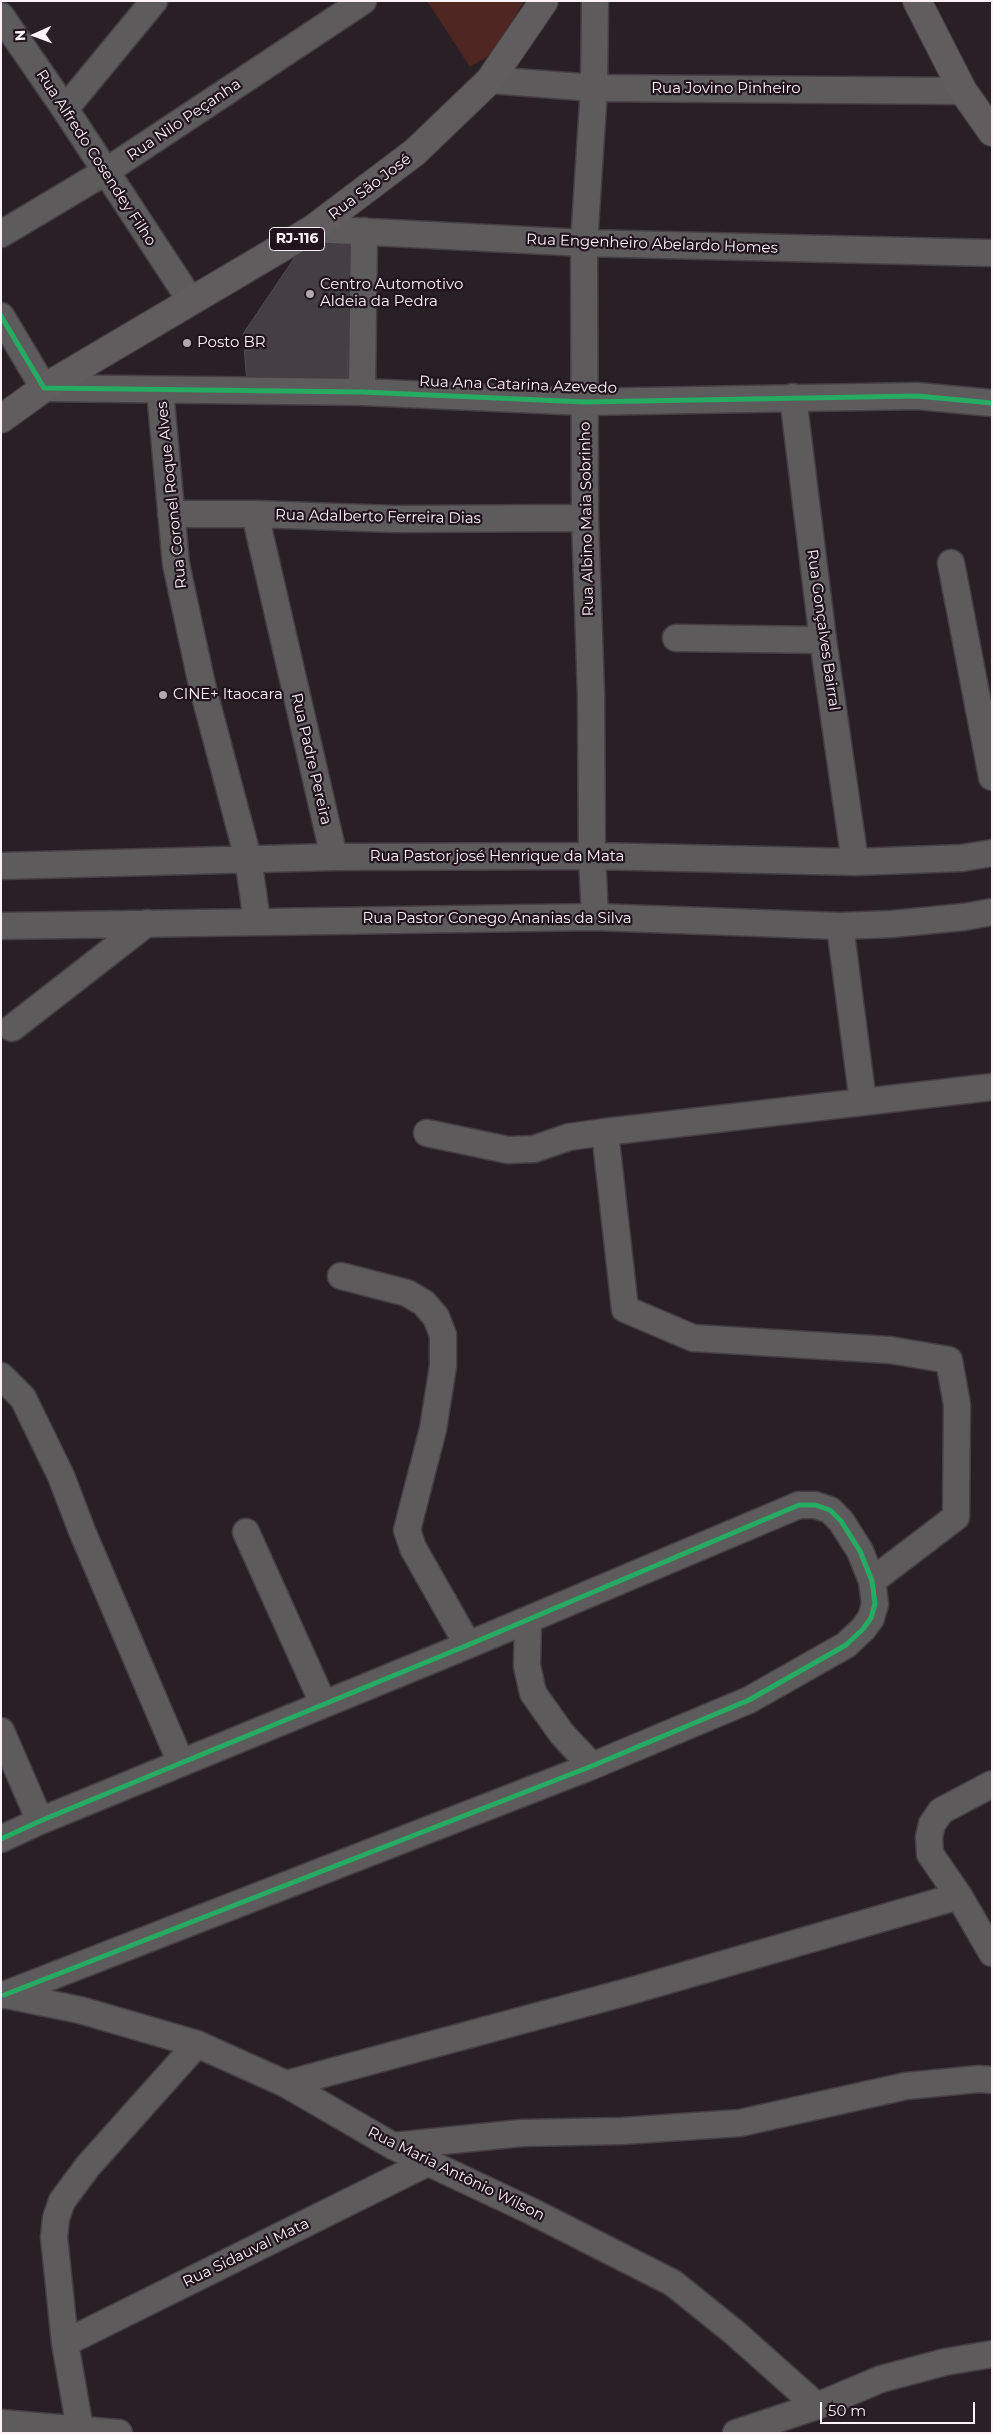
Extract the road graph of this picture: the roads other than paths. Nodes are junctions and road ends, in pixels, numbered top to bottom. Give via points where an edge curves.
1 (154, 1) edge
2 (363, 1) edge
3 (544, 1) edge
4 (595, 1) edge
5 (917, 1) edge
6 (1, 16) edge
7 (490, 80) junction
8 (594, 88) junction
9 (963, 91) junction
10 (65, 109) junction
11 (992, 132) edge
12 (105, 172) junction
13 (313, 230) junction
14 (364, 231) junction
15 (1, 234) edge
16 (584, 243) junction
17 (992, 254) edge
18 (190, 301) junction
19 (1, 316) edge
20 (44, 388) junction
21 (160, 390) junction
22 (362, 392) junction
23 (793, 397) junction
24 (585, 402) junction
25 (992, 403) edge
26 (1, 419) edge
27 (171, 514) junction
28 (255, 514) junction
29 (585, 518) junction
30 (951, 563) dead end
31 (676, 638) dead end
32 (823, 640) junction
33 (992, 777) edge
34 (992, 853) edge
35 (592, 856) junction
36 (334, 857) junction
37 (248, 858) junction
38 (855, 862) junction
39 (1, 866) edge
40 (992, 912) edge
41 (595, 917) junction
42 (256, 921) junction
43 (147, 923) junction
44 (1, 926) edge
45 (840, 926) junction
46 (12, 1028) dead end
47 (992, 1087) edge
48 (863, 1102) junction
49 (605, 1132) junction
50 (428, 1134) dead end
51 (341, 1276) dead end
52 (1, 1376) edge
53 (246, 1532) dead end
54 (872, 1581) junction
55 (528, 1620) junction
56 (468, 1645) junction
57 (323, 1703) junction
58 (1, 1731) edge
59 (182, 1763) junction
60 (592, 1766) junction
61 (992, 1784) edge
62 (40, 1821) junction
63 (1, 1839) edge
64 (959, 1896) junction
65 (992, 1953) edge
66 (2, 1995) edge
67 (198, 2044) junction
68 (992, 2080) edge
69 (286, 2084) junction
70 (393, 2146) junction
71 (427, 2163) junction
72 (65, 2343) junction
73 (992, 2354) edge
74 (817, 2406) junction
75 (1, 2423) edge
76 (772, 2427) edge
77 (78, 2431) edge
78 (119, 2433) edge
79 (736, 2433) edge

1 - 10 street
2 - 12 street, Rua Nilo Peçanha
3 - 7 main road, Rua São José / RJ-116
4 - 8 street, Rua Albino Maia Sobrinho
5 - 9 main road
6 - 10 street, Rua Alfredo Cosendey Filho
7 - 8 street, Rua Jovino Pinheiro
7 - 13 main road, Rua São José / RJ-116 via 415,152
8 - 9 street, Rua Jovino Pinheiro
8 - 16 street, Rua Albino Maia Sobrinho
9 - 11 main road
10 - 12 street, Rua Alfredo Cosendey Filho
12 - 15 street, Rua Nilo Peçanha
12 - 18 street, Rua Alfredo Cosendey Filho
13 - 14 street, Rua Engenheiro Abelardo Homes
13 - 18 main road, Rua São José / RJ-116
14 - 16 street, Rua Engenheiro Abelardo Homes
14 - 22 street
16 - 17 street, Rua Engenheiro Abelardo Homes
16 - 24 street, Rua Albino Maia Sobrinho
18 - 20 main road, Rua São José / RJ-116
19 - 20 street
20 - 21 street, Rua Ana Catarina Azevedo
20 - 26 main road, Rua São José / RJ-116
21 - 22 street, Rua Ana Catarina Azevedo
21 - 27 street, Rua Coronel Roque Alves
22 - 24 street, Rua Ana Catarina Azevedo
23 - 24 street, Rua Ana Catarina Azevedo
23 - 25 street, Rua Ana Catarina Azevedo via 917,396
23 - 32 street, Rua Gonçalves Bairral
24 - 29 street, Rua Albino Maia Sobrinho
27 - 28 street, Rua Adalberto Ferreira Dias
27 - 37 street, Rua Coronel Roque Alves via 176,564 202,685
28 - 29 street, Rua Adalberto Ferreira Dias via 394,519
28 - 36 street, Rua Padre Pereira
29 - 35 street, Rua Albino Maia Sobrinho
30 - 33 street
31 - 32 street
32 - 38 street, Rua Gonçalves Bairral
34 - 38 street, Rua Pastor josé Henrique da Mata via 962,858
35 - 36 street, Rua Pastor josé Henrique da Mata
35 - 38 street, Rua Pastor josé Henrique da Mata
35 - 41 street, Rua Albino Maia Sobrinho
36 - 37 street, Rua Pastor josé Henrique da Mata
37 - 39 street, Rua Pastor josé Henrique da Mata
37 - 42 street, Rua Coronel Roque Alves
40 - 45 street, Rua Pastor Conego Ananias da Silva via 892,924
41 - 42 street, Rua Pastor Conego Ananias da Silva
41 - 45 street, Rua Pastor Conego Ananias da Silva
42 - 43 street, Rua Pastor Conego Ananias da Silva
43 - 44 street, Rua Pastor Conego Ananias da Silva
43 - 46 street
45 - 48 street
47 - 48 street
48 - 49 street
49 - 50 street via 569,1137 534,1149 508,1150
49 - 54 street via 624,1309 692,1338 890,1350 948,1360 957,1405 956,1517
51 - 56 street via 406,1293 430,1310 443,1334 443,1366 433,1429 407,1530 413,1548
52 - 59 street via 23,1398 56,1467
53 - 57 street
54 - 55 street via 860,1551 841,1521 830,1510 816,1505 799,1505
54 - 60 street via 875,1604 871,1618 846,1645 749,1700
55 - 56 street
55 - 60 street via 527,1666 533,1693 543,1711
56 - 57 street
57 - 59 street
58 - 62 street
59 - 62 street
60 - 66 street
61 - 64 street via 941,1811 932,1824 930,1854
62 - 63 street
64 - 65 street
64 - 69 street via 634,1990
66 - 67 street, Rua Maria Antônio Wilson via 80,2010
67 - 69 street, Rua Maria Antônio Wilson
67 - 72 street via 88,2166 62,2201 54,2236
68 - 70 street via 906,2086 740,2123 622,2131 522,2133
69 - 70 street, Rua Maria Antônio Wilson
70 - 71 street, Rua Maria Antônio Wilson
71 - 72 street, Rua Sidauval Mata
71 - 74 street, Rua Maria Antônio Wilson via 548,2219 673,2283
72 - 77 street
73 - 74 street via 945,2362 881,2379
74 - 76 street
75 - 77 street
76 - 79 street
77 - 78 street

